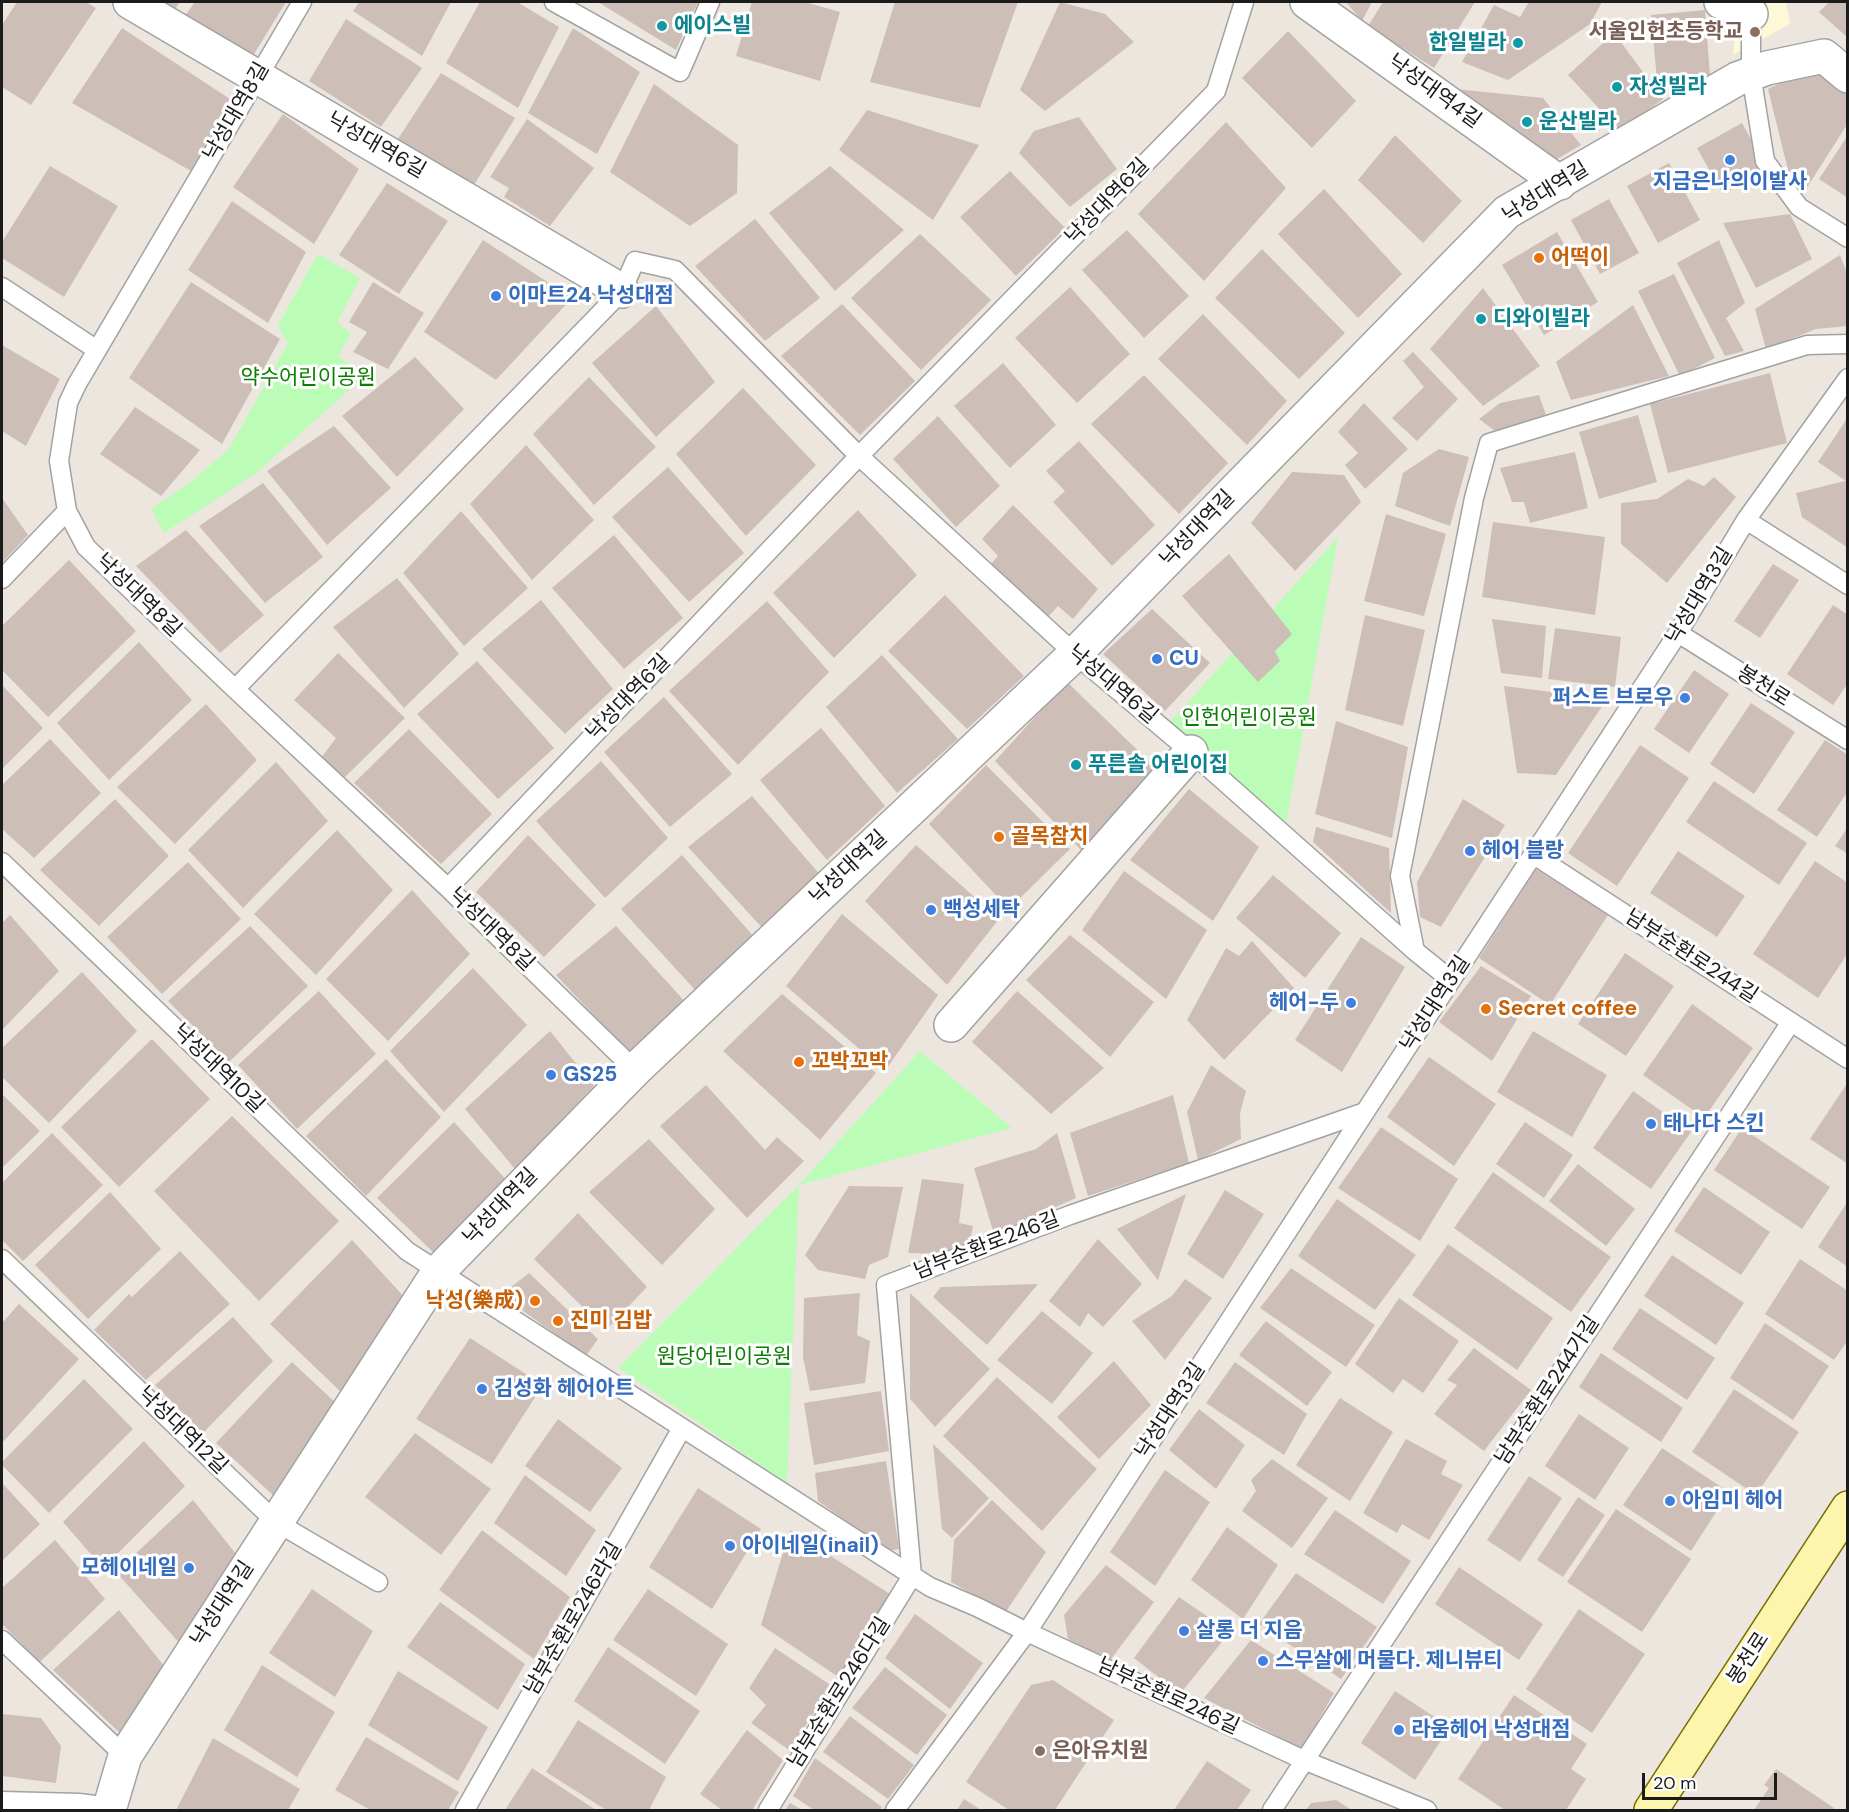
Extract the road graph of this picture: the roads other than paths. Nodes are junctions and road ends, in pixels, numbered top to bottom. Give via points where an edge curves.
1 (130, 2) edge
2 (302, 2) edge
3 (554, 2) edge
4 (710, 2) edge
5 (1244, 2) edge
6 (1307, 2) edge
7 (1721, 2) edge
8 (1751, 8) edge
9 (1751, 74) junction
10 (1848, 75) edge
11 (258, 76) junction
12 (1560, 183) junction
13 (1848, 238) edge
14 (2, 287) edge
15 (622, 291) junction
16 (1848, 344) edge
17 (96, 351) junction
18 (1848, 378) edge
19 (859, 456) junction
20 (67, 511) junction
21 (1746, 520) junction
22 (2, 579) edge
23 (1848, 585) edge
24 (1678, 633) junction
25 (1075, 654) junction
26 (235, 689) junction
27 (1848, 740) edge
28 (1191, 752) junction
29 (1534, 855) junction
30 (2, 862) edge
31 (448, 888) junction
32 (1415, 951) junction
33 (1451, 980) junction
34 (1791, 1022) junction
35 (951, 1025) dead end
36 (1848, 1059) edge
37 (634, 1070) junction
38 (1365, 1112) junction
39 (2, 1259) edge
40 (439, 1271) junction
41 (682, 1428) junction
42 (1848, 1508) edge
43 (276, 1522) junction
44 (912, 1576) junction
45 (378, 1582) dead end
46 (1027, 1632) junction
47 (2, 1640) edge
48 (125, 1756) junction
49 (1306, 1761) junction
50 (2, 1801) edge
51 (110, 1809) edge
52 (465, 1810) edge
53 (768, 1810) edge
54 (895, 1810) edge
55 (1272, 1810) edge
56 (1427, 1810) edge
57 (1651, 1810) edge

1 - 11 street, 낙성대역6길
2 - 11 lane, 낙성대역8길
3 - 4 lane via 680,72
5 - 19 lane, 낙성대역6길 via 1216,91
6 - 12 street, 낙성대역4길
7 - 8 street
8 - 9 lane
9 - 10 street, 낙성대역길 via 1824,56
9 - 12 street, 낙성대역길
9 - 13 lane via 1765,161 1799,207
11 - 15 street, 낙성대역6길
11 - 17 lane, 낙성대역8길
12 - 25 street, 낙성대역길 via 1507,212
14 - 17 lane
15 - 19 lane, 낙성대역6길 via 635,261 675,270
15 - 26 lane, 낙성대역6길
16 - 32 lane via 1807,345 1489,443 1474,498 1400,876
17 - 20 lane, 낙성대역8길 via 68,403 60,461
18 - 21 lane, 낙성대역3길
19 - 25 lane, 낙성대역6길
19 - 31 lane, 낙성대역6길
20 - 22 lane
20 - 26 lane, 낙성대역8길 via 86,547
21 - 23 lane
21 - 24 lane, 낙성대역3길
24 - 27 lane, 봉천로
24 - 29 lane, 낙성대역3길
25 - 28 lane, 낙성대역6길
25 - 37 street, 낙성대역길
26 - 31 lane, 낙성대역8길
28 - 32 lane, 낙성대역6길
28 - 35 street
29 - 33 lane, 낙성대역3길
29 - 34 lane, 남부순환로244길
30 - 40 lane, 낙성대역10길 via 407,1251
31 - 37 lane, 낙성대역8길
32 - 33 lane, 낙성대역6길
33 - 38 lane, 낙성대역3길
34 - 36 lane, 남부순환로244길
34 - 49 lane, 남부순환로244가길
37 - 40 street, 낙성대역길
38 - 44 lane, 남부순환로246길 via 1070,1215 886,1285
38 - 46 lane, 낙성대역3길
39 - 43 lane, 낙성대역12길
40 - 41 lane, 남부순환로246길
40 - 43 street, 낙성대역길
41 - 44 lane, 남부순환로246길
41 - 52 lane, 남부순환로246라길
42 - 57 street, 봉천로
43 - 45 lane, 낙성대역12길
43 - 48 street, 낙성대역길
44 - 46 lane, 남부순환로246길
44 - 53 lane, 남부순환로246다길
46 - 49 lane, 남부순환로246길
46 - 54 lane, 낙성대역3길
47 - 48 lane
48 - 51 street, 낙성대역길
49 - 55 lane, 남부순환로244가길
49 - 56 lane, 남부순환로246길
50 - 51 lane via 79,1803

